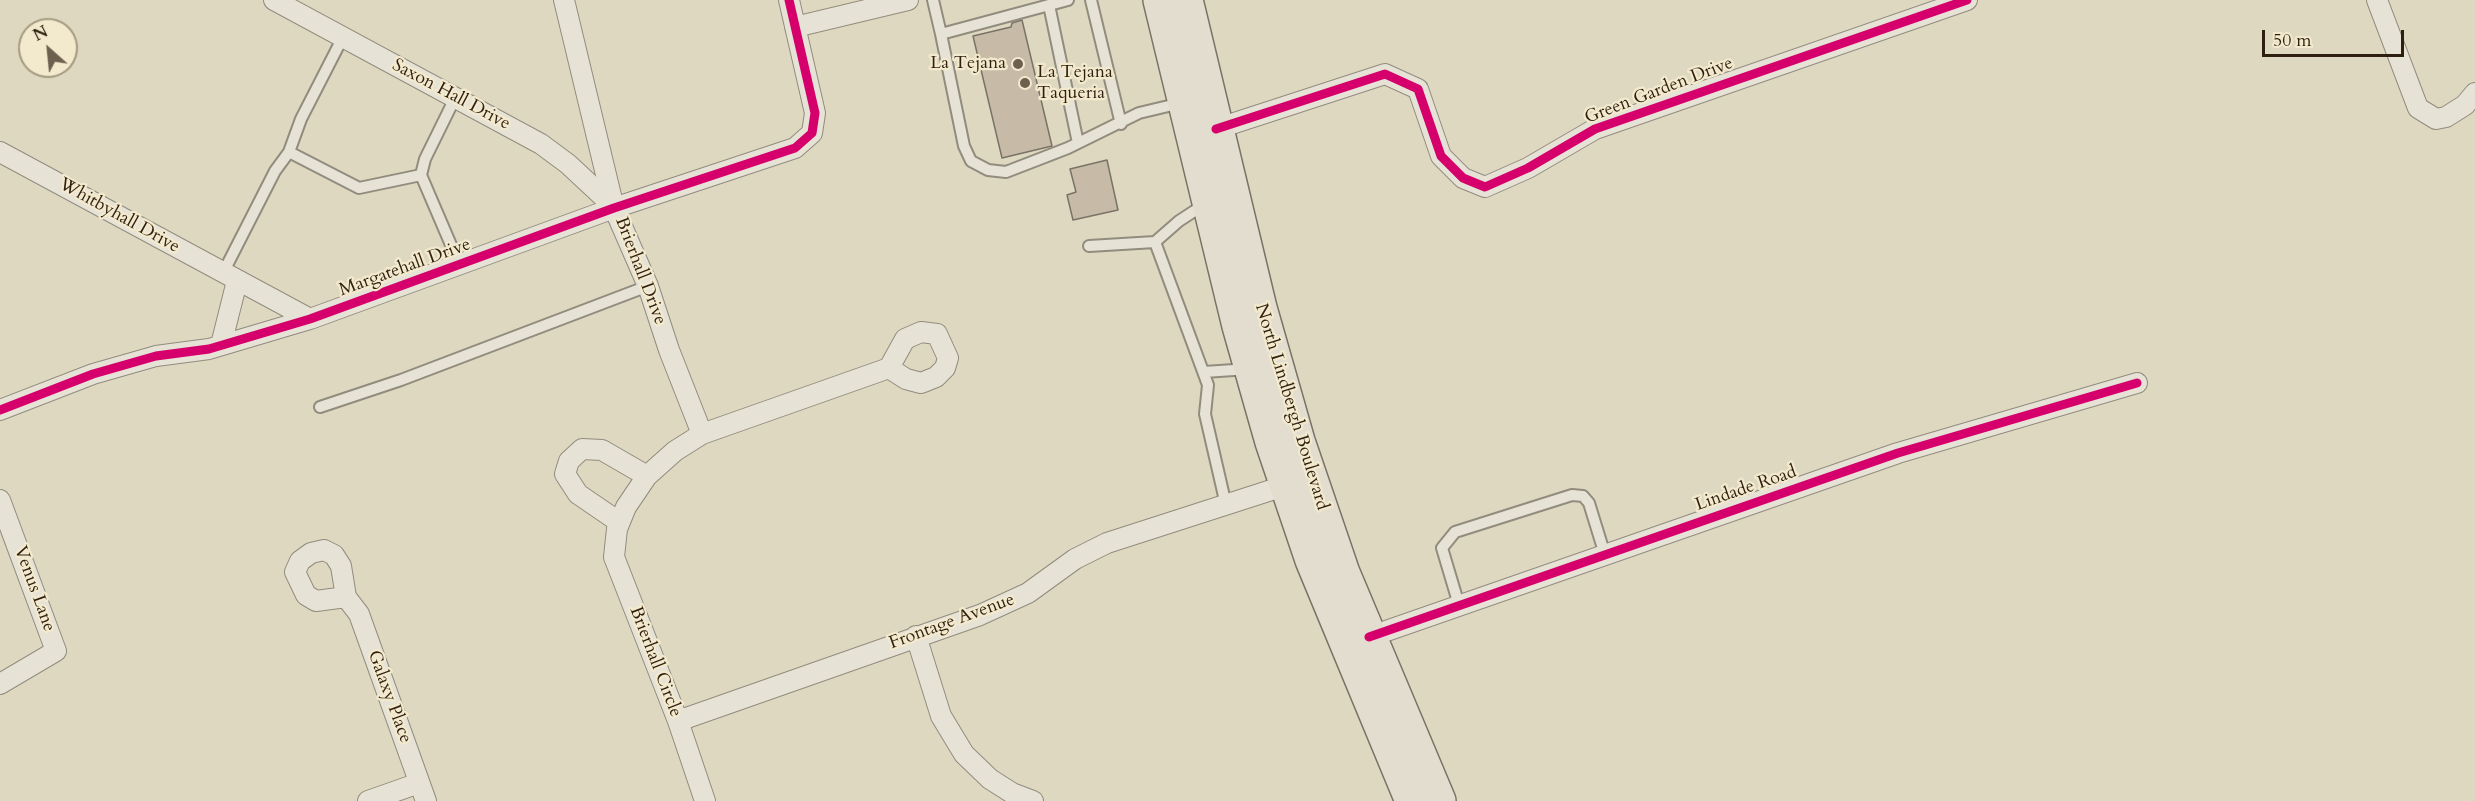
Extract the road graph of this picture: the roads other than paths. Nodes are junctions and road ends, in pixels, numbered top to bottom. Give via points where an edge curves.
1 (274, 0) edge
2 (564, 0) edge
3 (789, 0) edge
4 (908, 0) edge
5 (933, 0) edge
6 (1068, 0) edge
7 (1091, 0) edge
8 (1160, 0) edge
9 (1186, 0) edge
10 (1967, 0) edge
11 (2377, 0) edge
12 (1049, 5) junction
13 (795, 27) junction
14 (941, 34) junction
15 (342, 37) junction
16 (2475, 93) edge
17 (456, 96) junction
18 (1184, 102) junction
19 (1122, 124) junction
20 (1216, 129) junction
21 (1078, 143) junction
22 (0, 152) edge
23 (289, 152) junction
24 (421, 175) junction
25 (1208, 202) junction
26 (614, 208) junction
27 (1155, 242) junction
28 (1089, 246) dead end
29 (460, 266) junction
30 (230, 277) junction
31 (648, 286) junction
32 (310, 319) junction
33 (221, 345) junction
34 (889, 368) dead end
35 (1251, 369) junction
36 (1204, 372) junction
37 (2137, 383) dead end
38 (320, 407) dead end
39 (0, 410) edge
40 (702, 434) junction
41 (647, 476) junction
42 (1287, 485) junction
43 (0, 500) edge
44 (1226, 505) junction
45 (619, 522) junction
46 (1605, 555) junction
47 (346, 597) dead end
48 (1459, 606) junction
49 (916, 636) junction
50 (1369, 637) junction
51 (0, 684) edge
52 (678, 721) junction
53 (423, 792) edge
54 (368, 801) edge
55 (705, 801) edge
56 (1033, 801) edge
57 (1412, 801) edge
58 (1439, 801) edge

1 - 15 street, Saxon Hall Drive
2 - 26 street, Brierhall Drive
3 - 13 street
4 - 13 street
5 - 14 lane
6 - 12 lane
7 - 19 lane
8 - 18 highway, North Lindbergh Boulevard
9 - 20 highway, North Lindbergh Boulevard
10 - 20 street, Green Garden Drive via 1595,129 1528,168 1485,187 1463,178 1441,156 1418,89 1385,74
11 - 16 street via 2418,108 2436,119 2454,113
12 - 14 lane
12 - 21 lane
13 - 26 street, Margatehall Drive via 815,113 812,133 795,147 772,156
14 - 21 lane via 964,146 971,161 988,170 1006,172
15 - 17 street, Saxon Hall Drive
15 - 23 lane
17 - 24 lane
17 - 26 street, Saxon Hall Drive via 541,144
18 - 19 lane via 1139,113
18 - 25 highway, North Lindbergh Boulevard
19 - 21 lane
20 - 50 highway, North Lindbergh Boulevard via 1298,441
22 - 30 street, Whitbyhall Drive
23 - 24 lane via 359,188
23 - 30 lane via 275,171
24 - 29 lane
25 - 27 lane
25 - 35 highway, North Lindbergh Boulevard
26 - 29 street, Margatehall Drive
26 - 31 street, Brierhall Drive
27 - 28 lane
27 - 36 lane
29 - 32 street, Margatehall Drive
30 - 32 street, Whitbyhall Drive
30 - 33 street
31 - 38 lane
31 - 40 street, Brierhall Drive
32 - 33 street, Margatehall Drive
33 - 39 street, Margatehall Drive via 93,374
34 - 40 street, Brierhall Circle
35 - 36 lane
35 - 42 highway, North Lindbergh Boulevard
36 - 44 lane via 1208,385 1205,414
37 - 46 street, Lindade Road via 1898,453
40 - 41 street, Brierhall Circle
41 - 45 street, Brierhall Circle via 633,493
41 - 45 street via 602,450 582,449 569,461 565,474 578,494
42 - 44 street, Frontage Avenue
42 - 57 highway, North Lindbergh Boulevard via 1335,618
43 - 51 street, Venus Lane via 56,651
44 - 49 street, Frontage Avenue via 1107,543 1075,559 1028,593 980,615
45 - 52 street, Brierhall Circle via 614,557
46 - 48 street, Lindade Road
46 - 48 lane via 1589,503 1582,496 1572,495 1455,532 1442,548
47 - 53 street, Galaxy Place via 359,614
48 - 50 street, Lindade Road
49 - 52 street, Frontage Avenue
49 - 56 street via 941,716 964,754 990,779
50 - 58 highway, North Lindbergh Boulevard
52 - 55 street, Brierhall Circle
53 - 54 street

